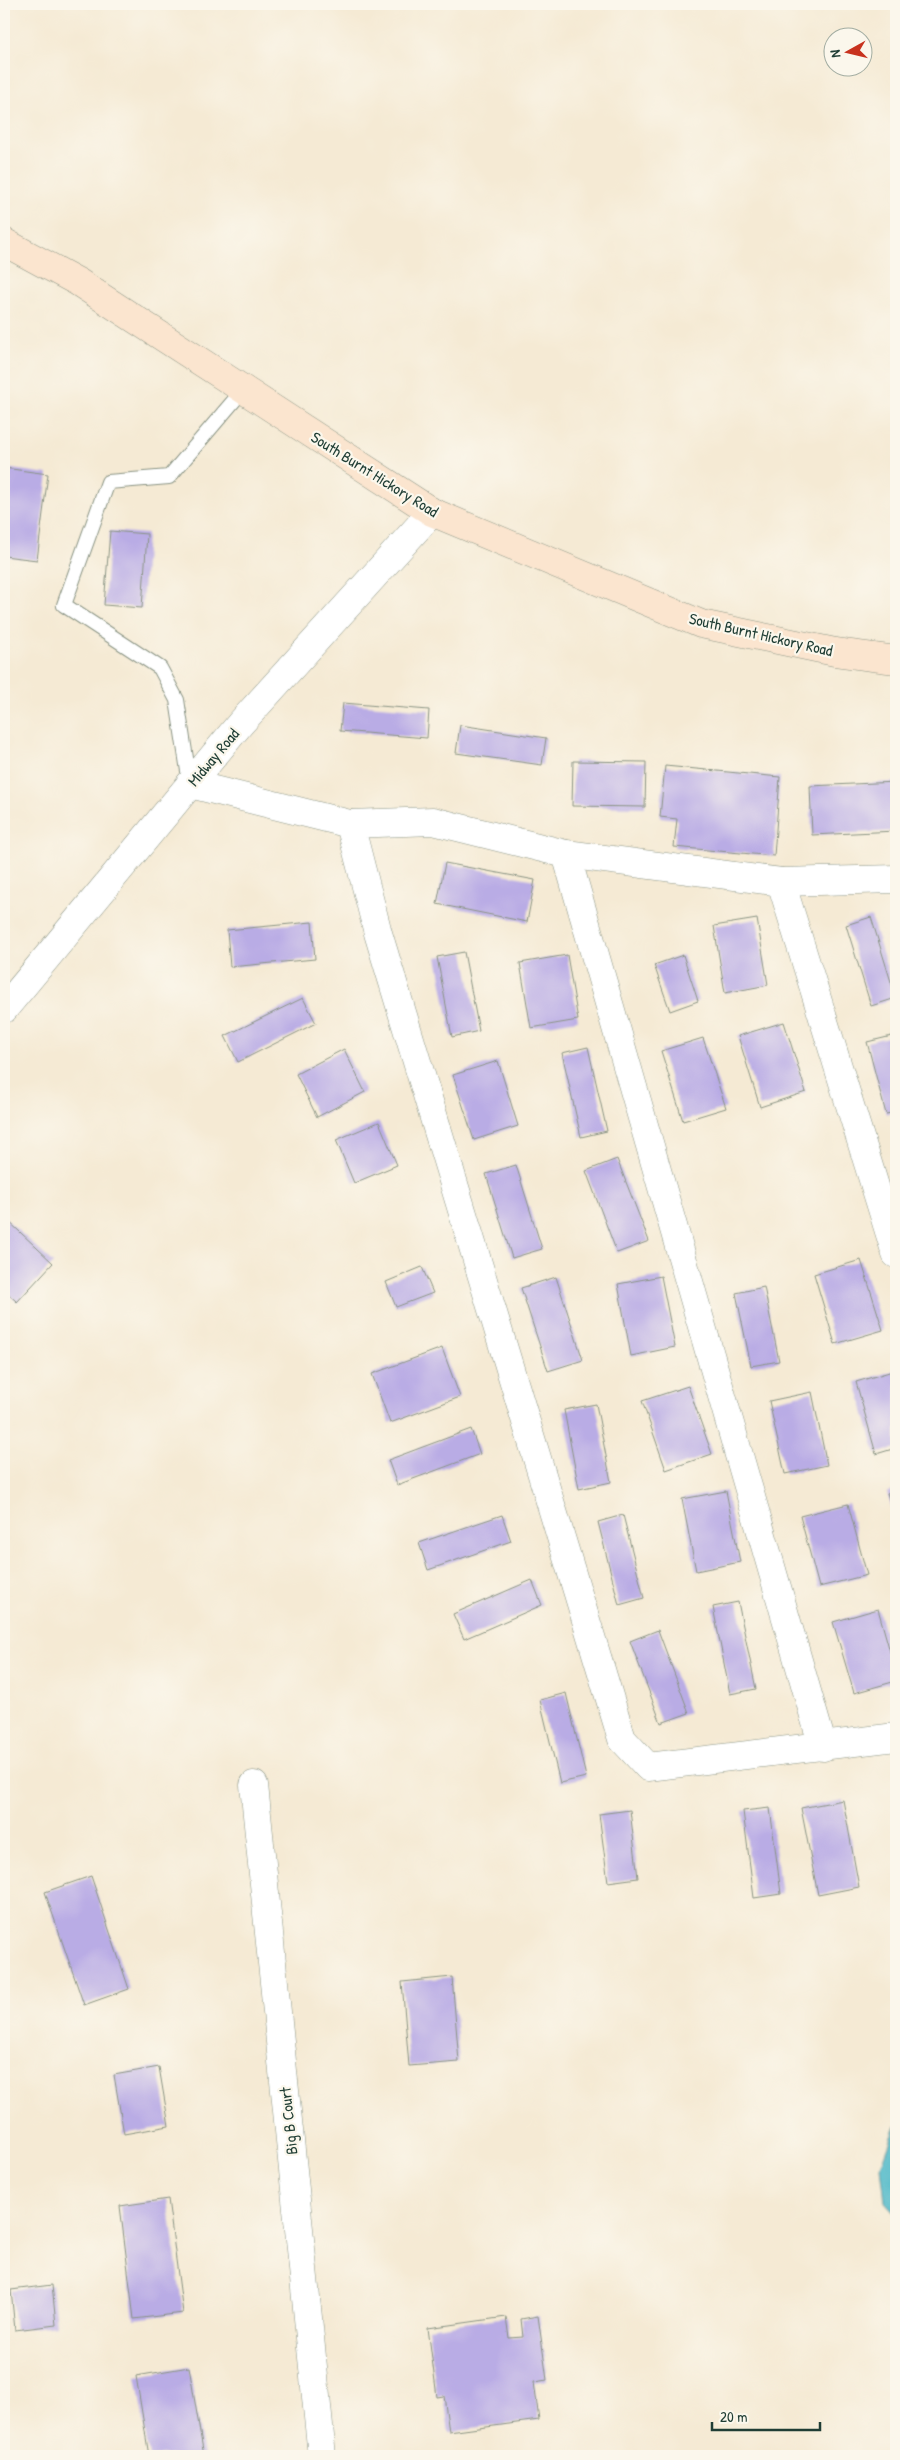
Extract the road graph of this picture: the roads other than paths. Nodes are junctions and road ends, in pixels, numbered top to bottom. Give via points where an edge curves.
1 (4, 242) edge
2 (243, 390) junction
3 (432, 512) junction
4 (896, 660) edge
5 (190, 784) junction
6 (350, 824) junction
7 (566, 854) junction
8 (896, 879) edge
9 (781, 882) junction
10 (4, 1009) edge
11 (896, 1254) edge
12 (896, 1737) edge
13 (823, 1747) junction
14 (254, 1785) dead end
15 (322, 2456) edge

1 - 2 street, South Burnt Hickory Road via 78,282
2 - 3 street, South Burnt Hickory Road
2 - 5 lane via 170,477 108,482 64,606 160,668 177,700
3 - 4 street, South Burnt Hickory Road via 701,624 835,652
3 - 5 street, Midway Road via 240,724
5 - 6 street
5 - 10 street, Midway Road
6 - 7 street via 433,821
6 - 13 street via 378,933 622,1739 648,1767
7 - 9 street
7 - 13 street
8 - 9 street
9 - 11 street
12 - 13 street
14 - 15 street, Big B Court

